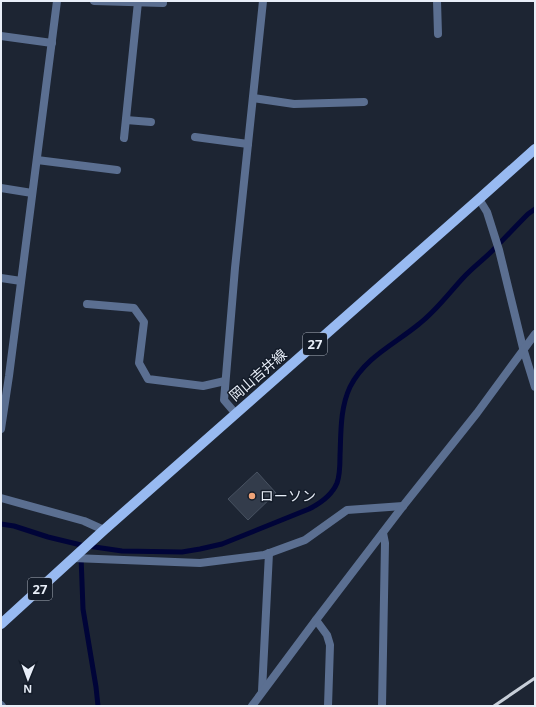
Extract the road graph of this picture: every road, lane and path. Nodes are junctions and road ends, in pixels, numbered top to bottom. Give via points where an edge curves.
1 (57, 1) edge
2 (94, 1) edge
3 (163, 1) edge
4 (263, 1) edge
5 (437, 1) edge
6 (138, 2) junction
7 (438, 34) dead end
8 (1, 36) edge
9 (52, 43) junction
10 (252, 98) junction
11 (364, 102) dead end
12 (126, 120) junction
13 (151, 122) dead end
14 (194, 137) dead end
15 (124, 138) dead end
16 (248, 144) junction
17 (535, 149) edge
18 (37, 160) junction
19 (117, 170) dead end
20 (1, 188) edge
21 (32, 193) junction
22 (479, 199) junction
23 (1, 278) edge
24 (21, 281) junction
25 (87, 304) dead end
26 (535, 334) edge
27 (523, 348) junction
28 (226, 381) junction
29 (535, 387) edge
30 (236, 414) junction
31 (1, 429) edge
32 (1, 498) edge
33 (403, 506) junction
34 (104, 530) junction
35 (382, 533) junction
36 (269, 553) junction
37 (79, 557) junction
38 (316, 620) junction
39 (1, 624) edge
40 (262, 692) junction
41 (252, 706) edge
42 (328, 706) edge
43 (382, 706) edge

1 - 9 street
2 - 6 street
3 - 6 street
4 - 10 street
5 - 7 street
6 - 12 street
8 - 9 street
9 - 18 street
10 - 11 street via 294,104
10 - 16 street
12 - 13 street
12 - 15 street
14 - 16 street
16 - 28 street
17 - 22 main road, 岡山吉井線 / 27
18 - 19 street
18 - 21 street
20 - 21 street
21 - 24 street
22 - 27 street via 487,212 499,250
22 - 30 main road, 岡山吉井線 / 27
23 - 24 street
24 - 31 street
25 - 28 street via 134,308 144,322 139,363 148,379 203,386
26 - 27 street
27 - 29 street
27 - 33 street
28 - 30 street via 224,400
30 - 34 main road, 岡山吉井線 / 27
32 - 34 street via 84,521
33 - 35 street
33 - 36 street via 347,510 305,540
34 - 37 main road, 岡山吉井線 / 27
35 - 38 street
35 - 43 street via 385,543
36 - 37 street via 200,563
36 - 40 street
37 - 39 main road, 岡山吉井線 / 27
38 - 40 street
38 - 42 street via 327,635 330,645
40 - 41 street

